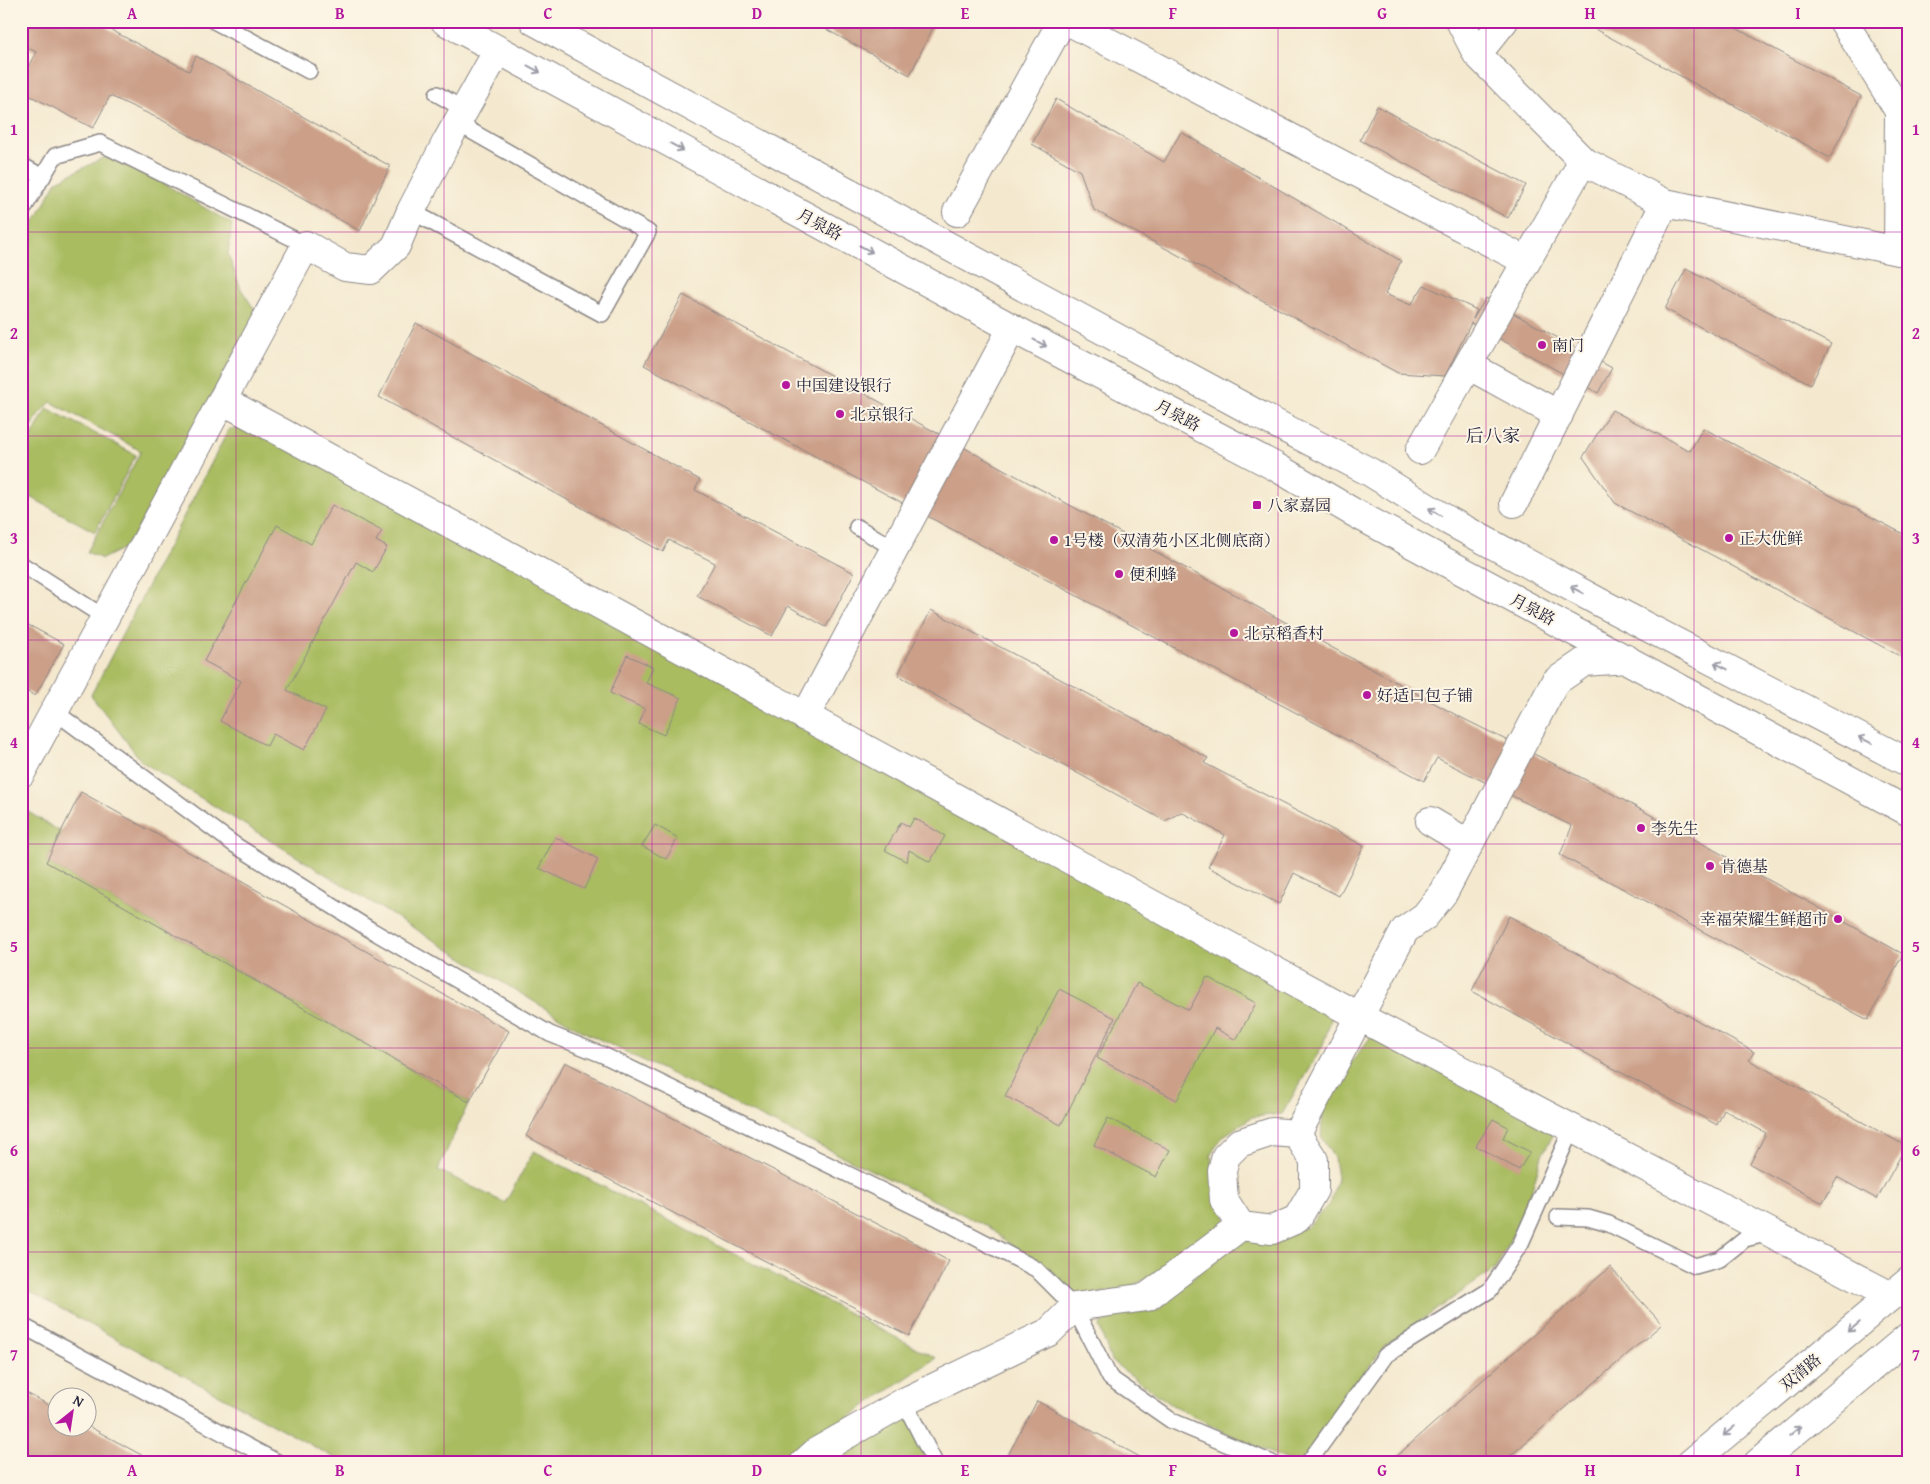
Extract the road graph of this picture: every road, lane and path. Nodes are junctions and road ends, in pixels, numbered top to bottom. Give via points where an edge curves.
1 (214, 21) edge
2 (445, 21) edge
3 (534, 21) edge
4 (1062, 21) edge
5 (1068, 21) edge
6 (1460, 21) edge
7 (1504, 21) edge
8 (1843, 21) edge
9 (498, 50) junction
10 (1477, 54) junction
11 (309, 71) dead end
12 (437, 94) dead end
13 (461, 116) junction
14 (1582, 161) junction
15 (21, 165) edge
16 (43, 177) junction
17 (1665, 203) junction
18 (411, 211) junction
19 (957, 212) dead end
20 (21, 213) edge
21 (306, 245) junction
22 (1903, 249) edge
23 (1526, 261) junction
24 (1012, 328) junction
25 (1468, 365) junction
26 (222, 400) junction
27 (1559, 415) junction
28 (1420, 450) dead end
29 (1514, 503) dead end
30 (857, 527) dead end
31 (895, 549) junction
32 (21, 564) edge
33 (104, 617) junction
34 (1627, 659) junction
35 (54, 711) junction
36 (805, 717) junction
37 (25, 757) edge
38 (1909, 763) edge
39 (1909, 812) edge
40 (1430, 821) dead end
41 (1469, 844) junction
42 (1360, 1017) junction
43 (1572, 1128) junction
44 (1297, 1134) junction
45 (1558, 1217) dead end
46 (1241, 1226) junction
47 (1772, 1232) junction
48 (1900, 1288) edge
49 (1074, 1307) junction
50 (21, 1325) edge
51 (1909, 1336) edge
52 (904, 1402) junction
53 (279, 1463) edge
54 (804, 1463) edge
55 (935, 1463) edge
56 (1272, 1463) edge
57 (1308, 1463) edge
58 (1692, 1463) edge
59 (1758, 1463) edge

1 - 11 lane
2 - 9 street, 月泉路
38 -> 3 street via 1549,575 1449,521 1370,472 1257,414
4 - 19 street
5 - 23 street
6 - 10 street
7 - 10 street
8 - 22 street via 1899,111
9 - 13 street
9 -> 24 street, 月泉路
10 - 14 street
12 - 13 lane
13 - 18 street
13 - 18 lane via 648,232 602,314
14 - 17 street
14 - 23 street
15 - 16 lane
16 - 20 lane
16 - 21 lane via 55,156 100,143
17 - 22 street
17 - 27 street
18 - 21 street via 396,246 371,270 345,267
21 - 26 street
23 - 25 street
24 - 31 street
24 -> 34 street, 月泉路 via 1276,467 1351,512
25 - 27 street
25 - 28 street
26 - 33 street
26 - 36 street
27 - 29 street
30 - 31 lane
31 - 36 street
32 - 33 lane
33 - 35 street
34 - 39 street, 月泉路
34 - 41 street via 1584,662 1555,682
35 - 37 street
35 - 49 lane via 235,845 370,930 550,1034 630,1068 1036,1269
36 - 42 street
40 - 41 street
41 - 42 street via 1444,892 1425,916 1405,930
42 - 43 street
42 - 44 street
43 - 47 street
43 - 57 lane via 1521,1243 1490,1290 1386,1355
44 - 46 street via 1314,1160 1314,1190 1296,1219 1272,1230
44 - 46 street via 1272,1132 1239,1143 1226,1156 1222,1171 1224,1200
45 - 47 lane via 1588,1218 1609,1224 1695,1266 1720,1259 1745,1239
46 - 49 street via 1147,1297
47 - 48 street
48 -> 58 street, 双清路
49 - 52 street via 1048,1332
49 - 56 lane via 1110,1378 1172,1421
50 - 53 lane
59 -> 51 street
52 - 54 street via 816,1452
52 - 55 lane

